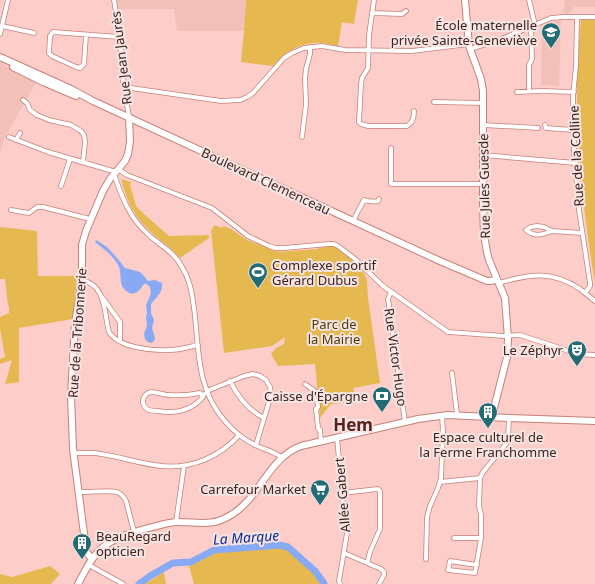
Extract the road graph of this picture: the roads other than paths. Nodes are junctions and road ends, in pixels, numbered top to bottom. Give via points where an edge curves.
1 (8, 0) edge
2 (114, 0) edge
3 (374, 0) edge
4 (465, 0) edge
5 (529, 0) edge
6 (406, 11) dead end
7 (372, 12) junction
8 (577, 17) junction
9 (595, 17) edge
10 (2, 26) junction
11 (533, 26) junction
12 (0, 34) edge
13 (34, 34) dead end
14 (86, 35) junction
15 (120, 38) junction
16 (469, 46) junction
17 (310, 47) junction
18 (369, 50) junction
19 (0, 58) edge
20 (124, 88) junction
21 (529, 91) junction
22 (517, 92) dead end
23 (574, 92) junction
24 (23, 100) dead end
25 (434, 102) dead end
26 (483, 103) junction
27 (414, 111) dead end
28 (128, 117) junction
29 (483, 125) junction
30 (545, 125) dead end
31 (538, 128) dead end
32 (574, 130) junction
33 (20, 133) dead end
34 (9, 137) dead end
35 (302, 137) dead end
36 (16, 140) junction
37 (391, 148) dead end
38 (483, 155) junction
39 (70, 159) junction
40 (83, 162) junction
41 (576, 163) junction
42 (115, 173) junction
43 (483, 184) junction
44 (61, 186) dead end
45 (379, 199) dead end
46 (11, 210) dead end
47 (90, 219) junction
48 (353, 221) junction
49 (552, 231) junction
50 (582, 233) junction
51 (82, 280) junction
52 (499, 283) junction
53 (390, 292) junction
54 (585, 293) junction
55 (101, 296) junction
56 (595, 301) edge
57 (508, 336) junction
58 (120, 341) junction
59 (198, 345) junction
60 (595, 355) edge
61 (452, 373) dead end
62 (230, 381) junction
63 (305, 384) dead end
64 (205, 393) junction
65 (457, 414) junction
66 (442, 415) junction
67 (492, 416) junction
68 (264, 418) junction
69 (509, 418) junction
70 (595, 421) edge
71 (405, 422) junction
72 (239, 435) junction
73 (337, 437) junction
74 (321, 441) junction
75 (256, 445) junction
76 (74, 453) junction
77 (281, 458) junction
78 (184, 466) junction
79 (480, 478) junction
80 (440, 482) junction
81 (79, 492) junction
82 (342, 492) junction
83 (176, 522) junction
84 (134, 532) junction
85 (454, 538) dead end
86 (481, 538) junction
87 (344, 553) junction
88 (426, 559) dead end
89 (90, 562) junction
90 (367, 564) junction
91 (477, 565) junction
92 (78, 584) edge
93 (123, 584) edge
94 (340, 584) edge
95 (379, 584) edge

1 - 10 street
2 - 15 street, Rue Jean Jaurès
3 - 7 street
4 - 16 street, Rue Jules Guesde
5 - 11 street
6 - 7 street via 402,14
7 - 18 street
8 - 9 street
8 - 11 street via 555,17
8 - 23 street, Rue de la Colline
10 - 12 street
10 - 13 street
11 - 16 street via 499,40
11 - 21 street
14 - 14 street via 53,32 50,36 49,53 80,68 84,64
14 - 15 street
15 - 20 street, Rue Jean Jaurès
16 - 18 street via 412,51
16 - 26 street, Rue Jules Guesde via 482,83
17 - 18 street
17 - 20 street via 300,49 280,62 253,93 240,100 221,101
17 - 35 street
18 - 27 street via 368,68 362,78 359,122 368,126 407,126 411,123
19 - 28 street, Boulevard Clemenceau
20 - 28 street, Rue Jean Jaurès
21 - 22 street
21 - 23 street
23 - 32 street, Rue de la Colline
24 - 40 street via 37,115 71,125 81,131 85,137
25 - 26 street
26 - 29 street, Rue Jules Guesde
28 - 42 street, Rue de la Tribonnerie via 130,149
28 - 48 street, Boulevard Clemenceau
29 - 31 street
29 - 38 street, Rue Jules Guesde
30 - 32 street via 546,128
32 - 41 street, Rue de la Colline
33 - 36 street
34 - 36 street
36 - 39 street
37 - 43 street via 391,184
38 - 41 street
38 - 43 street, Rue Jules Guesde
39 - 40 street
39 - 44 street
40 - 42 street via 110,169
41 - 50 street, Rue de la Colline
42 - 47 street, Rue de la Tribonnerie
42 - 53 street via 127,175 212,208 248,236 275,248 336,245
42 - 59 street via 123,200 135,220 173,256 185,272 191,290
43 - 52 street, Rue Jules Guesde via 485,244
45 - 48 street via 374,202 364,200
46 - 47 street via 28,213 37,207 43,207
47 - 51 street, Rue de la Tribonnerie via 83,242
48 - 52 street, Boulevard Clemenceau via 486,284 494,286
49 - 49 street via 537,226 526,230 537,235
49 - 50 street
50 - 54 street, Rue de la Colline via 590,283
51 - 55 street via 95,286
51 - 76 street, Rue de la Tribonnerie via 75,324 71,378
52 - 54 street via 524,276 546,276 566,282
52 - 57 street, Rue Jules Guesde via 506,301
53 - 57 street via 448,332
53 - 71 street, Rue Victor Hugo via 388,299
54 - 56 street
55 - 58 street via 110,332
55 - 58 street via 120,322
57 - 60 street via 522,335 578,354
57 - 67 street, Rue Jules Guesde via 508,357
58 - 59 street via 156,350 174,350
59 - 64 street
61 - 65 street
62 - 64 street
62 - 68 street via 241,400
62 - 68 street via 251,374 266,380 271,395
63 - 74 street via 316,392
64 - 64 street via 172,395 150,392 145,395 143,402 145,408 150,410 176,412 195,405
64 - 72 street via 221,416
65 - 66 street
65 - 67 street
66 - 71 street
66 - 80 street
67 - 69 street
68 - 75 street
69 - 70 street
69 - 79 street via 506,444
71 - 73 street
72 - 75 street
72 - 78 street via 214,455
73 - 74 street
73 - 82 street, Allée Gabert
74 - 77 street via 298,447
75 - 77 street via 275,452
76 - 78 street via 96,454 157,466
76 - 81 street, Rue de la Tribonnerie
77 - 83 street via 249,501 231,515 210,523
78 - 83 street
79 - 80 street
79 - 86 street
80 - 88 street via 427,517
81 - 84 street via 121,494 125,499
81 - 89 street, Rue de la Tribonnerie
82 - 87 street, Allée Gabert via 348,527
82 - 90 street via 378,489 380,491 380,527
83 - 84 street
84 - 89 street via 113,541
85 - 86 street
86 - 91 street
87 - 90 street
87 - 94 street, Allée Gabert
89 - 92 street
89 - 93 street
90 - 95 street via 384,572
91 - 91 street via 450,561 448,570 475,573

